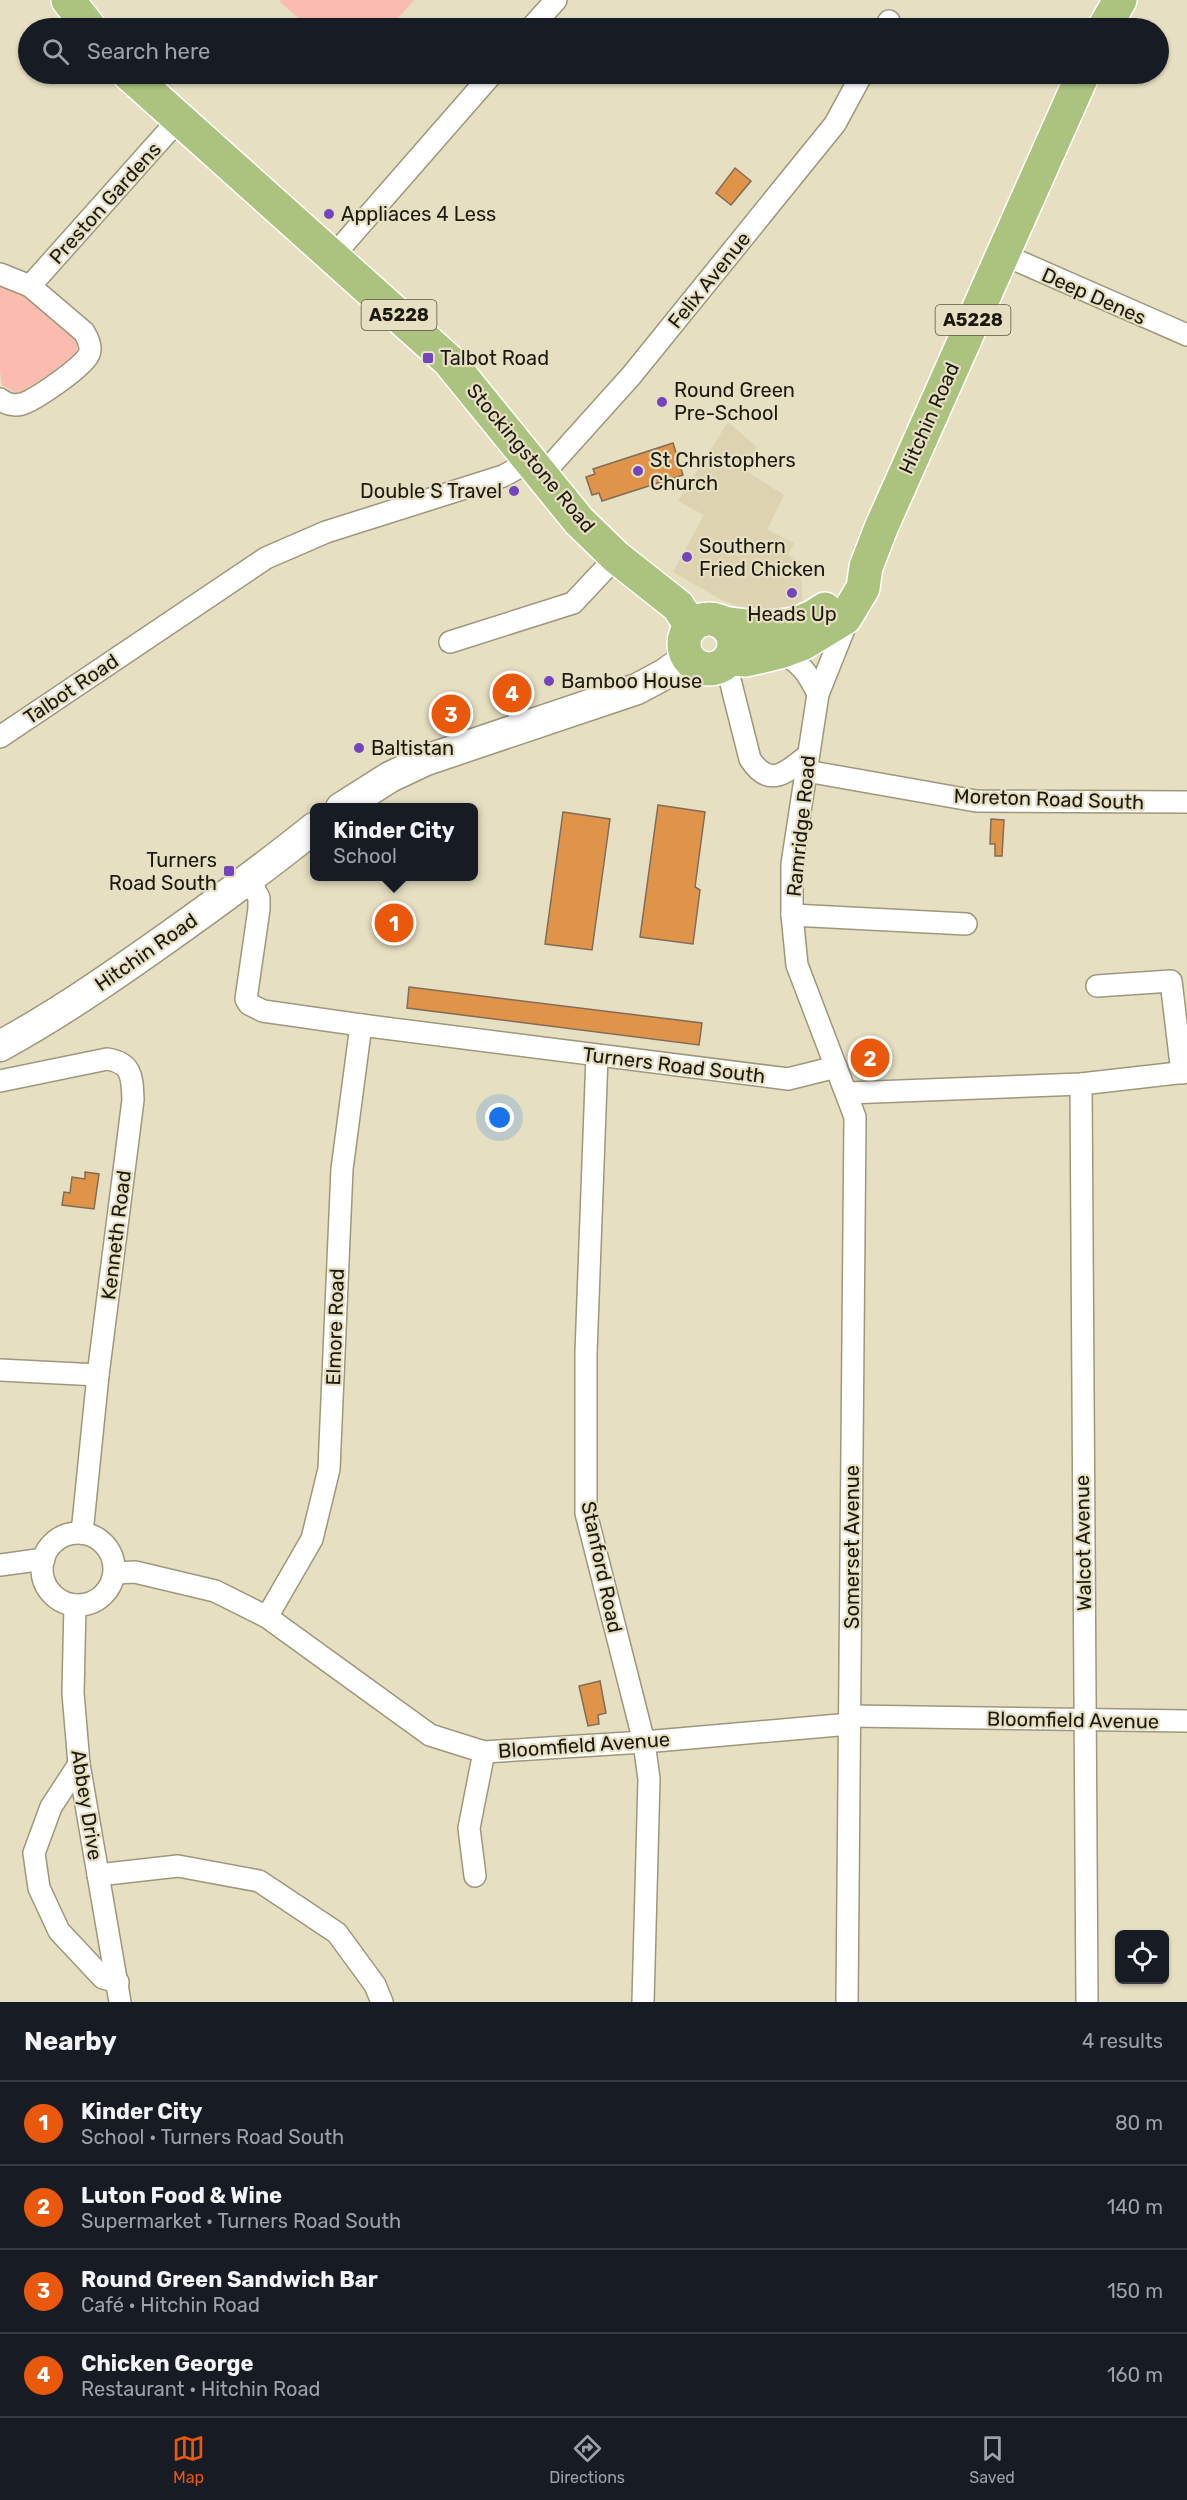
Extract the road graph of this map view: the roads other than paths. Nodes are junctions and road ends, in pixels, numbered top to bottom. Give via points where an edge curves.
1 (68, 0) edge
2 (556, 0) edge
3 (1120, 0) edge
4 (82, 18) edge
5 (540, 18) edge
6 (1110, 18) edge
7 (140, 84) edge
8 (483, 84) edge
9 (857, 84) edge
10 (1078, 84) edge
11 (179, 119) junction
12 (1002, 254) junction
13 (334, 255) junction
14 (0, 274) edge
15 (30, 286) junction
16 (1187, 336) edge
17 (0, 399) edge
18 (536, 468) junction
19 (616, 556) junction
20 (866, 567) junction
21 (845, 618) junction
22 (723, 623) junction
23 (691, 626) junction
24 (450, 642) dead end
25 (780, 652) junction
26 (687, 658) junction
27 (728, 661) junction
28 (818, 694) junction
29 (0, 737) edge
30 (807, 763) junction
31 (1187, 802) edge
32 (348, 803) edge
33 (310, 832) edge
34 (249, 879) junction
35 (792, 915) junction
36 (966, 924) dead end
37 (1097, 986) dead end
38 (361, 1025) junction
39 (0, 1046) edge
40 (597, 1056) junction
41 (836, 1066) junction
42 (1185, 1073) edge
43 (0, 1081) edge
44 (1081, 1084) junction
45 (848, 1093) junction
46 (0, 1370) edge
47 (98, 1375) junction
48 (82, 1533) junction
49 (44, 1559) junction
50 (0, 1565) edge
51 (115, 1573) junction
52 (75, 1605) junction
53 (267, 1617) junction
54 (851, 1720) junction
55 (1085, 1721) junction
56 (1187, 1721) edge
57 (644, 1742) junction
58 (484, 1752) junction
59 (79, 1764) junction
60 (98, 1875) junction
61 (475, 1876) dead end
62 (119, 1992) edge
63 (382, 2002) edge
64 (643, 2002) edge
65 (848, 2002) edge
66 (1087, 2002) edge

1 - 4 main road
2 - 5 street
3 - 6 main road
7 - 11 main road, Stockingstone Road / A5228
8 - 13 street
9 - 18 street, Felix Avenue via 835,124 631,376
10 - 12 main road, Hitchin Road / A5228
11 - 13 main road, Stockingstone Road / A5228
11 - 15 street, Preston Gardens
12 - 16 street, Deep Denes
12 - 20 main road, Hitchin Road / A5228
13 - 18 main road, Stockingstone Road / A5228 via 449,361
14 - 15 street
15 - 17 street via 84,332 90,342 90,353 84,363 28,401 13,405
18 - 19 main road, Stockingstone Road / A5228 via 579,521
18 - 29 street, Talbot Road via 326,532 266,558
19 - 23 main road, Stockingstone Road / A5228 via 678,606
19 - 24 street via 573,603
20 - 21 main road, Hitchin Road / A5228 via 863,588
20 - 22 main road, Hitchin Road / A5228 via 816,616 798,623 754,628
21 - 25 main road, Hitchin Road / A5228 via 804,643
21 - 28 street, Ramridge Road
22 - 23 main road via 709,619
22 - 27 main road via 734,640
23 - 26 main road via 683,640
25 - 27 main road, Hitchin Road / A5228
25 - 28 street via 804,668
26 - 27 main road via 705,670 718,669
26 - 32 street via 637,689 406,768
27 - 30 street via 750,759 757,770 767,776 781,775
28 - 30 street, Ramridge Road
30 - 31 street, Moreton Road South via 976,801
30 - 35 street, Ramridge Road via 792,864
33 - 34 street, Hitchin Road
34 - 38 street, Turners Road South via 259,898 246,991 249,1004 263,1011
34 - 39 street, Hitchin Road via 71,1004
35 - 36 street
35 - 41 street, Ramridge Road via 797,966
37 - 42 street via 1171,981
38 - 40 street, Turners Road South
38 - 53 street, Elmore Road via 342,1169 329,1469 312,1539
40 - 41 street, Turners Road South via 788,1079
40 - 57 street, Stanford Road via 586,1353 586,1513
41 - 45 street, Ramridge Road
42 - 44 street
43 - 47 street, Kenneth Road via 107,1059 117,1061 130,1073 133,1100
44 - 45 street
44 - 55 street, Walcot Avenue
45 - 54 street, Somerset Avenue via 855,1117
46 - 47 street
47 - 48 street, Kenneth Road
48 - 49 street via 63,1537
48 - 51 street via 93,1536 110,1551
49 - 50 street
49 - 52 street via 42,1569 48,1589 64,1603
51 - 52 street via 97,1601
51 - 53 street, Bloomfield Avenue via 135,1572 215,1591
52 - 59 street, Abbey Drive via 74,1694
53 - 58 street, Bloomfield Avenue via 430,1735
54 - 55 street, Bloomfield Avenue
54 - 57 street, Bloomfield Avenue
54 - 65 street, Somerset Avenue
55 - 56 street, Bloomfield Avenue
55 - 66 street, Walcot Avenue
57 - 58 street, Bloomfield Avenue
57 - 64 street, Stanford Road via 650,1779
58 - 61 street via 469,1828
59 - 60 street, Abbey Drive
59 - 62 street via 51,1807 34,1853 39,1888 58,1931
60 - 62 street, Abbey Drive
60 - 63 street via 178,1866 259,1881 337,1933 375,1985

